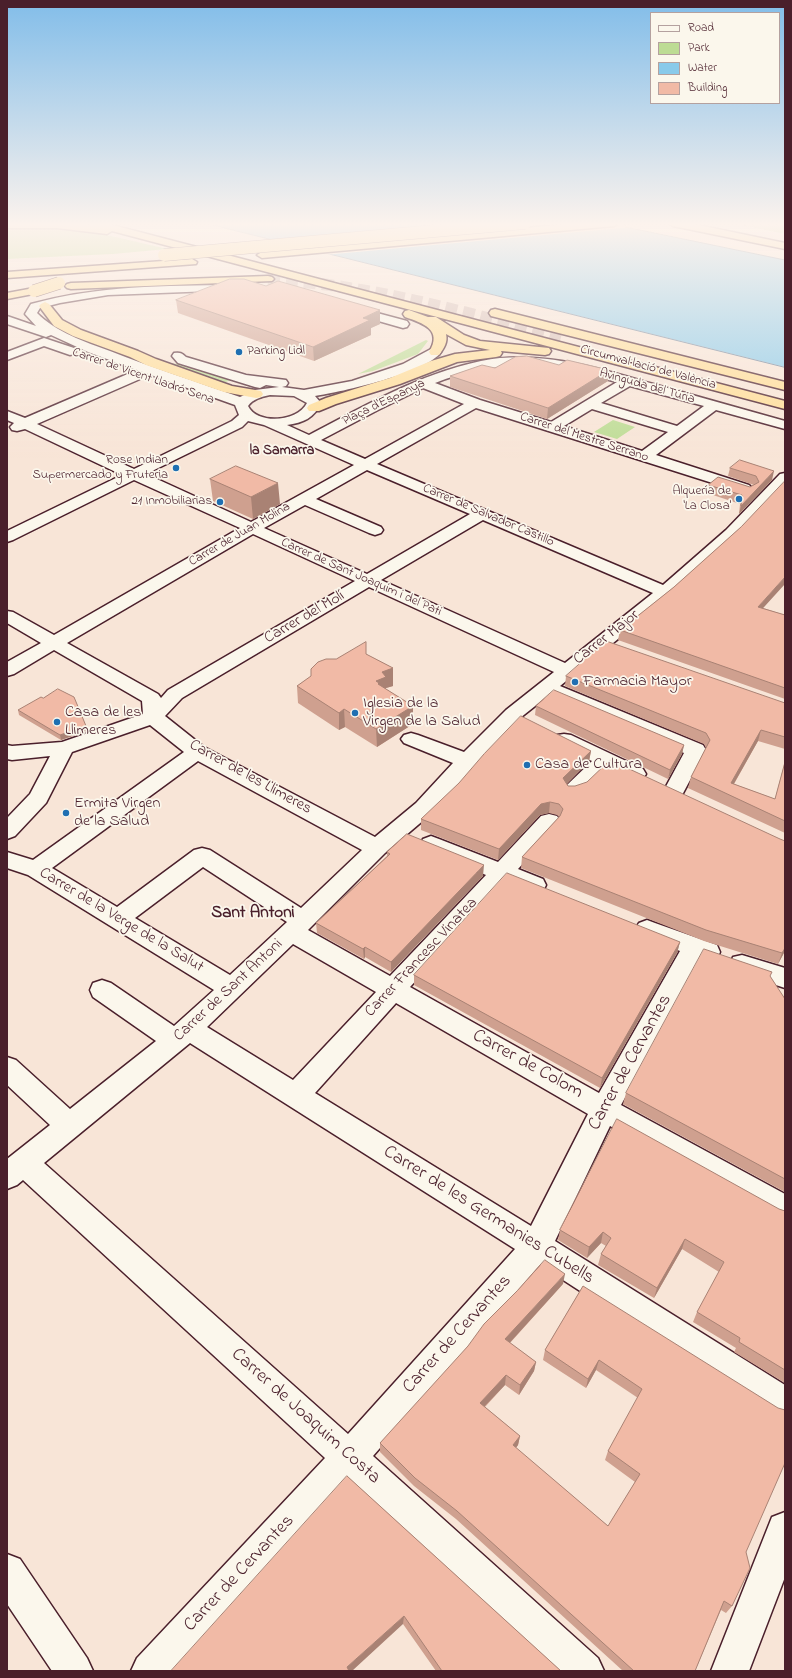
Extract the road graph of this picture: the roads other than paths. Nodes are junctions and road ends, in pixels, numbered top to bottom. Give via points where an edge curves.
1 (46, 301) edge
2 (52, 301) edge
3 (369, 301) edge
4 (391, 301) edge
5 (342, 307) edge
6 (394, 308) junction
7 (482, 310) dead end
8 (7, 320) edge
9 (403, 324) dead end
10 (12, 333) dead end
11 (561, 338) tunnel mouth
12 (7, 345) edge
13 (93, 349) junction
14 (435, 352) joint
15 (554, 353) junction
16 (134, 354) junction
17 (7, 356) edge
18 (180, 358) joint
19 (507, 362) joint
20 (135, 376) junction
21 (247, 379) junction
22 (628, 381) junction
23 (422, 382) junction
24 (359, 383) junction
25 (785, 386) edge
26 (284, 390) junction
27 (256, 394) junction
28 (304, 394) junction
29 (747, 395) junction
30 (785, 395) edge
31 (475, 403) junction
32 (590, 404) junction
33 (714, 405) junction
34 (785, 405) edge
35 (314, 408) junction
36 (7, 415) edge
37 (249, 416) junction
38 (302, 417) junction
39 (24, 423) junction
40 (785, 425) edge
41 (553, 427) junction
42 (7, 431) edge
43 (678, 431) junction
44 (310, 440) junction
45 (644, 457) junction
46 (365, 464) junction
47 (135, 475) junction
48 (785, 477) edge
49 (748, 489) edge
50 (304, 499) junction
51 (483, 513) junction
52 (252, 528) junction
53 (375, 530) dead end
54 (7, 538) edge
55 (369, 581) junction
56 (665, 592) junction
57 (7, 616) edge
58 (54, 642) junction
59 (602, 643) junction
60 (624, 651) edge
61 (7, 670) edge
62 (566, 670) junction
63 (547, 686) junction
64 (513, 714) junction
65 (153, 716) junction
66 (411, 739) dead end
67 (64, 748) junction
68 (7, 752) edge
69 (197, 752) junction
70 (606, 760) junction
71 (467, 761) junction
72 (574, 790) edge
73 (549, 821) dead end
74 (7, 831) edge
75 (398, 831) junction
76 (377, 848) junction
77 (7, 860) edge
78 (36, 869) junction
79 (502, 872) junction
80 (554, 892) edge
81 (117, 919) junction
82 (628, 922) edge
83 (297, 927) junction
84 (694, 948) junction
85 (785, 978) edge
86 (231, 988) junction
87 (102, 990) dead end
88 (393, 990) junction
89 (182, 1035) junction
90 (7, 1068) edge
91 (296, 1095) junction
92 (604, 1109) junction
93 (70, 1126) junction
94 (13, 1171) edge
95 (785, 1208) edge
96 (537, 1246) junction
97 (785, 1404) edge
98 (349, 1458) junction
99 (785, 1530) edge
100 (7, 1572) edge
101 (74, 1671) edge
102 (150, 1671) edge
103 (585, 1671) edge
104 (730, 1671) edge

1 - 16 highway via 44,303 50,314 67,329
2 - 13 street via 36,306 32,310 32,317 38,323
3 - 6 highway
4 - 29 highway, Circumval·lació de València
5 - 9 street
6 - 14 highway via 423,319 441,334 442,342
6 - 15 highway via 424,316 458,337 472,342
7 - 25 highway, Circumval·lació de València
8 - 13 street
10 - 12 street via 21,337
11 - 30 highway
13 - 37 street
14 - 24 street via 415,364
15 - 29 highway via 601,362 713,391
15 - 35 highway via 503,352 455,358 388,384
16 - 18 highway via 156,360
16 - 27 highway via 229,389
17 - 20 street, Carrer de Vicent Lladró Sena via 44,342
18 - 21 street
19 - 22 street, Avinguda del Túria via 550,362
19 - 23 street, Plaça d'Espanya via 472,368
20 - 37 street, Carrer de Vicent Lladró Sena
20 - 39 street
21 - 24 street via 312,385
21 - 26 street
22 - 32 street
22 - 33 street, Avinguda del Túria
23 - 31 street, Carrer del Mestre Serrano
23 - 44 street, Plaça d'Espanya
24 - 28 street
26 - 27 street
26 - 28 street
27 - 37 street
28 - 35 street via 311,398
29 - 34 highway, Circumval·lació de València
31 - 41 street, Carrer del Mestre Serrano
31 - 46 street, Carrer de Juan Molina
32 - 41 street
32 - 43 street
33 - 40 street, Avinguda del Túria
33 - 43 street
35 - 38 street
36 - 39 street, Carrer de Sant Joaquim i del Pati
37 - 38 street via 285,422
37 - 44 street, Carrer de Salvador Castillo
37 - 47 street
38 - 44 street
39 - 42 street
39 - 47 street, Carrer de Sant Joaquim i del Pati
41 - 45 street, Carrer del Mestre Serrano
43 - 45 street
44 - 46 street, Carrer de Salvador Castillo
45 - 49 street, Carrer del Mestre Serrano
46 - 50 street, Carrer de Juan Molina
46 - 51 street, Carrer de Salvador Castillo
47 - 52 street, Carrer de Sant Joaquim i del Pati
47 - 54 street
48 - 56 street, Carrer Major via 732,533
50 - 52 street, Carrer de Juan Molina
50 - 53 street
51 - 55 street, Carrer del Molí
51 - 56 street, Carrer de Salvador Castillo
52 - 55 street, Carrer de Sant Joaquim i del Pati
52 - 58 street, Carrer de Juan Molina
55 - 62 street, Carrer de Sant Joaquim i del Pati
55 - 65 street, Carrer del Molí via 175,694
56 - 59 street, Carrer Major
57 - 58 street
58 - 61 street, Carrer de Juan Molina
58 - 65 street via 151,698
59 - 60 street
59 - 62 street, Carrer Major
62 - 63 street, Carrer Major
63 - 64 street, Carrer Major
63 - 70 street via 696,750 669,789
64 - 70 street
64 - 71 street, Carrer Major
65 - 67 street
65 - 69 street, Carrer de les Llimeres
66 - 71 street
67 - 68 street
67 - 74 street via 39,798
69 - 76 street, Carrer de les Llimeres
69 - 78 street
70 - 72 street
71 - 75 street, Carrer de Sant Antoni via 424,808
73 - 79 street, Carrer Francesc Vinatea
75 - 76 street, Carrer de Sant Antoni
75 - 79 street
76 - 83 street, Carrer de Sant Antoni
77 - 78 street, Carrer de la Verge de la Salut
78 - 81 street, Carrer de la Verge de la Salut
79 - 80 street
79 - 88 street, Carrer Francesc Vinatea
81 - 83 street, Carrer de Colom via 202,856
81 - 86 street, Carrer de la Verge de la Salut
82 - 84 street
83 - 86 street, Carrer de Sant Antoni
83 - 88 street, Carrer de Colom
84 - 85 street
84 - 92 street, Carrer de Cervantes
86 - 89 street, Carrer de Sant Antoni
87 - 89 street, Carrer de les Germanies Cubells
88 - 91 street, Carrer Francesc Vinatea
88 - 92 street, Carrer de Colom
89 - 91 street, Carrer de les Germanies Cubells
89 - 93 street, Carrer de Sant Antoni
90 - 93 street
91 - 96 street, Carrer de les Germanies Cubells
92 - 95 street, Carrer de Colom
92 - 96 street, Carrer de Cervantes
93 - 94 street, Carrer de Sant Antoni
94 - 98 street, Carrer de Joaquim Costa
96 - 97 street, Carrer de les Germanies Cubells
96 - 98 street, Carrer de Cervantes
98 - 102 street, Carrer de Cervantes
98 - 103 street, Carrer de Joaquim Costa
99 - 104 street
100 - 101 street

